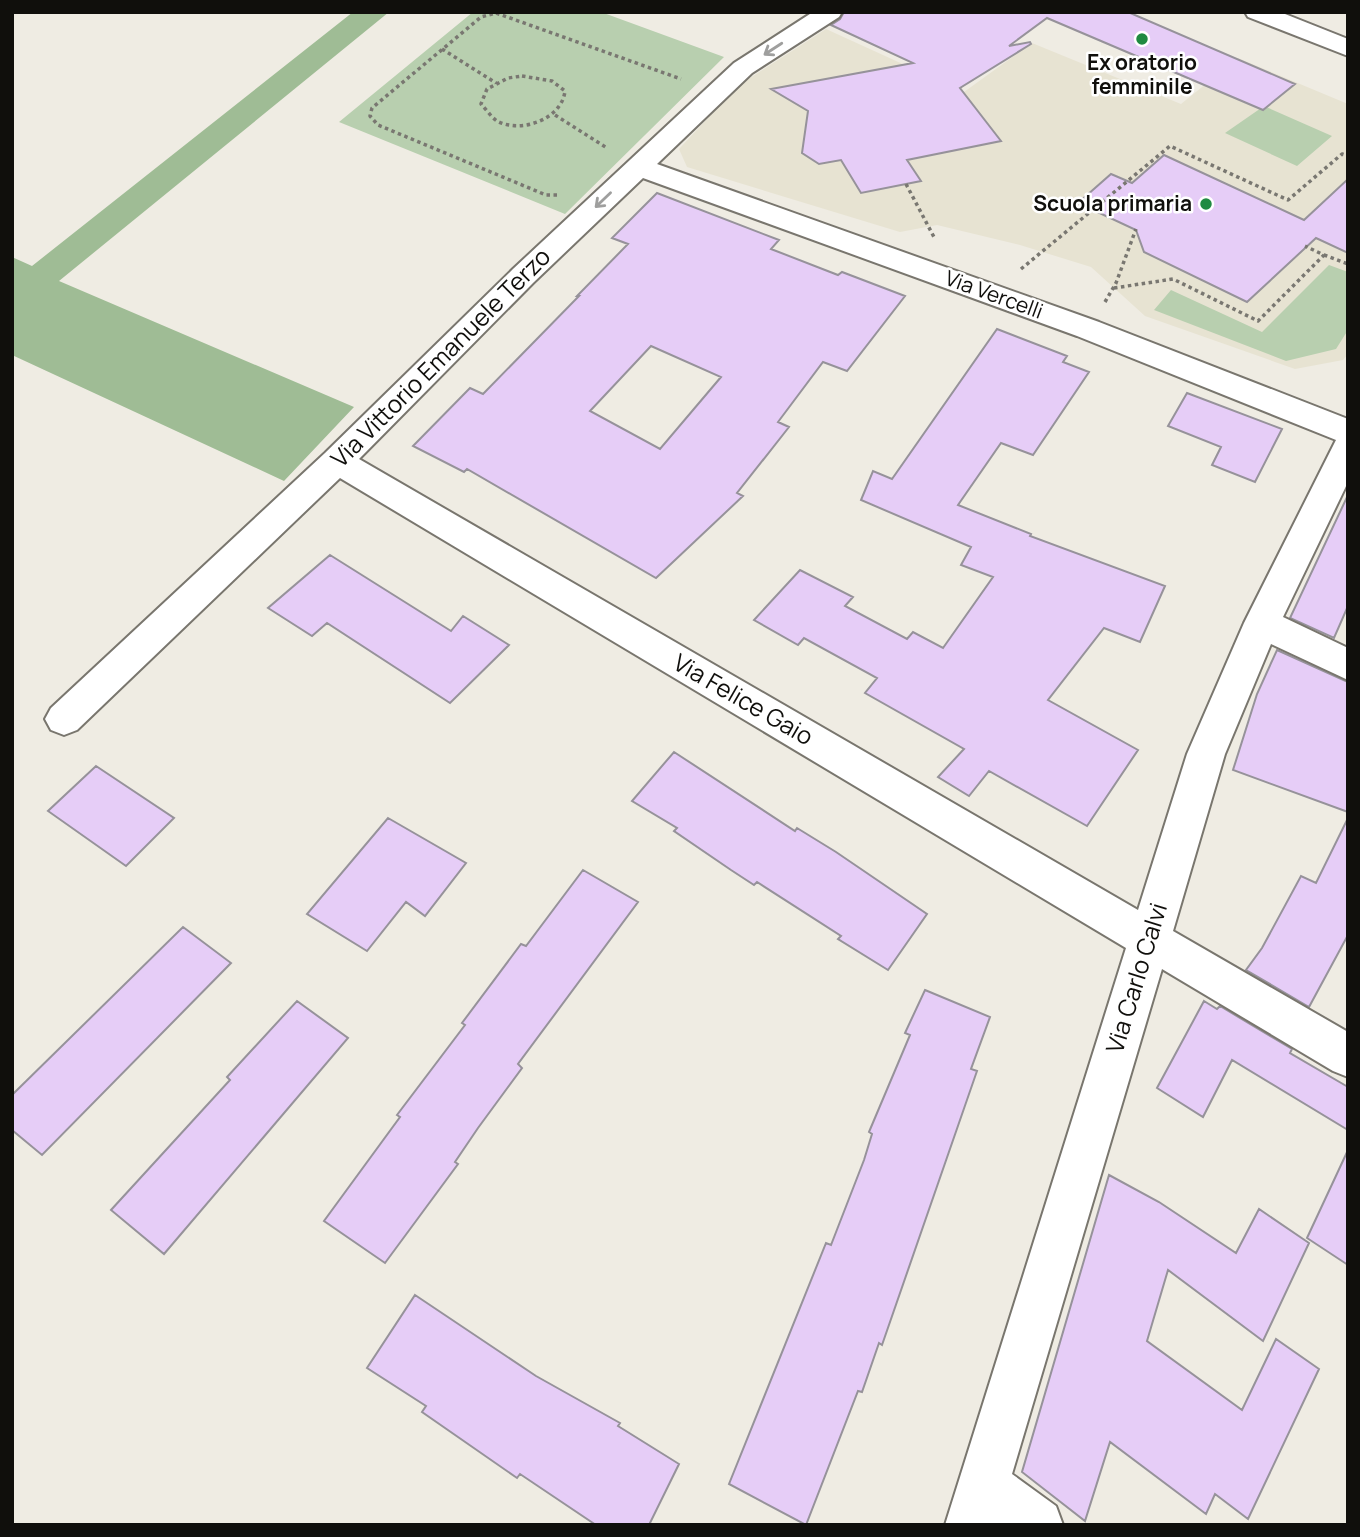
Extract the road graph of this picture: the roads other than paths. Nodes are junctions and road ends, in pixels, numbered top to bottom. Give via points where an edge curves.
1 (830, 12) edge
2 (1257, 12) edge
3 (1348, 48) edge
4 (638, 167) junction
5 (1348, 432) edge
6 (1348, 447) edge
7 (337, 461) junction
8 (1262, 623) junction
9 (1348, 665) edge
10 (64, 719) dead end
11 (1149, 939) junction
12 (1348, 1056) edge
13 (977, 1504) edge
14 (1037, 1525) edge

1 -> 4 street, Via Vittorio Emanuele Terzo via 743,68
2 - 3 street
4 - 5 street, Via Vercelli via 1088,329
4 -> 7 street, Via Vittorio Emanuele Terzo
6 - 8 street, Via Carlo Calvi
7 - 10 street, Via Vittorio Emanuele Terzo
7 - 11 street, Via Felice Gaio
8 - 9 street
8 - 11 street, Via Carlo Calvi via 1206,754
11 - 12 street, Via Felice Gaio
11 - 13 street, Via Carlo Calvi
13 - 14 street

